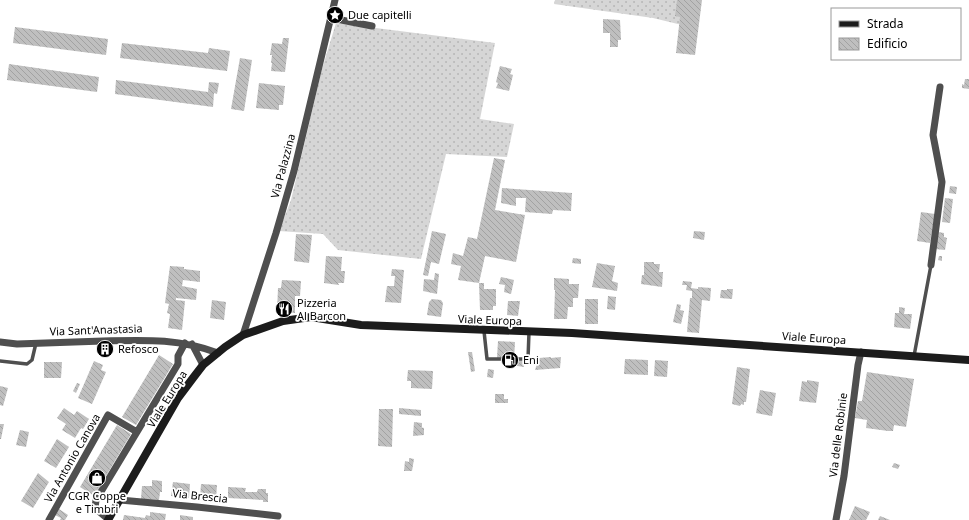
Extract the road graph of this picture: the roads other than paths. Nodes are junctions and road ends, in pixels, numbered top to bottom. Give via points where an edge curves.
1 (335, 0) edge
2 (331, 18) junction
3 (372, 26) dead end
4 (940, 87) dead end
5 (931, 265) joint
6 (484, 331) junction
7 (528, 332) junction
8 (243, 335) junction
9 (0, 342) edge
10 (36, 343) junction
11 (188, 343) junction
12 (861, 352) junction
13 (218, 353) junction
14 (914, 356) junction
15 (969, 360) edge
16 (0, 361) edge
17 (204, 365) junction
18 (137, 432) junction
19 (120, 500) junction
20 (278, 516) dead end
21 (108, 519) edge
22 (49, 520) edge
23 (836, 520) edge

1 - 2 street, Via Palazzina
2 - 3 street
2 - 8 street, Via Palazzina via 294,171
4 - 5 street via 933,135 942,182
5 - 14 lane
6 - 7 main road, Viale Europa
6 - 7 lane via 487,359 528,359
6 - 8 main road, Viale Europa via 361,325 311,317 283,321
7 - 12 main road, Viale Europa
8 - 13 main road, Viale Europa
9 - 10 street, Via Sant'Anastasia
10 - 11 street, Via Sant'Anastasia via 152,340
10 - 16 lane via 32,360 27,364
11 - 13 street, Via Sant'Anastasia
11 - 17 street
11 - 18 street, Viale Europa via 178,356 178,364
12 - 14 main road, Viale Europa
12 - 23 street, Via delle Robinie
13 - 17 main road, Viale Europa
14 - 15 main road, Viale Europa
17 - 19 main road, Viale Europa via 178,398
18 - 21 street, Viale Europa via 96,500 95,508
18 - 22 street, Via Antonio Canova via 108,415
19 - 20 street, Via Brescia
19 - 21 main road, Viale Europa

